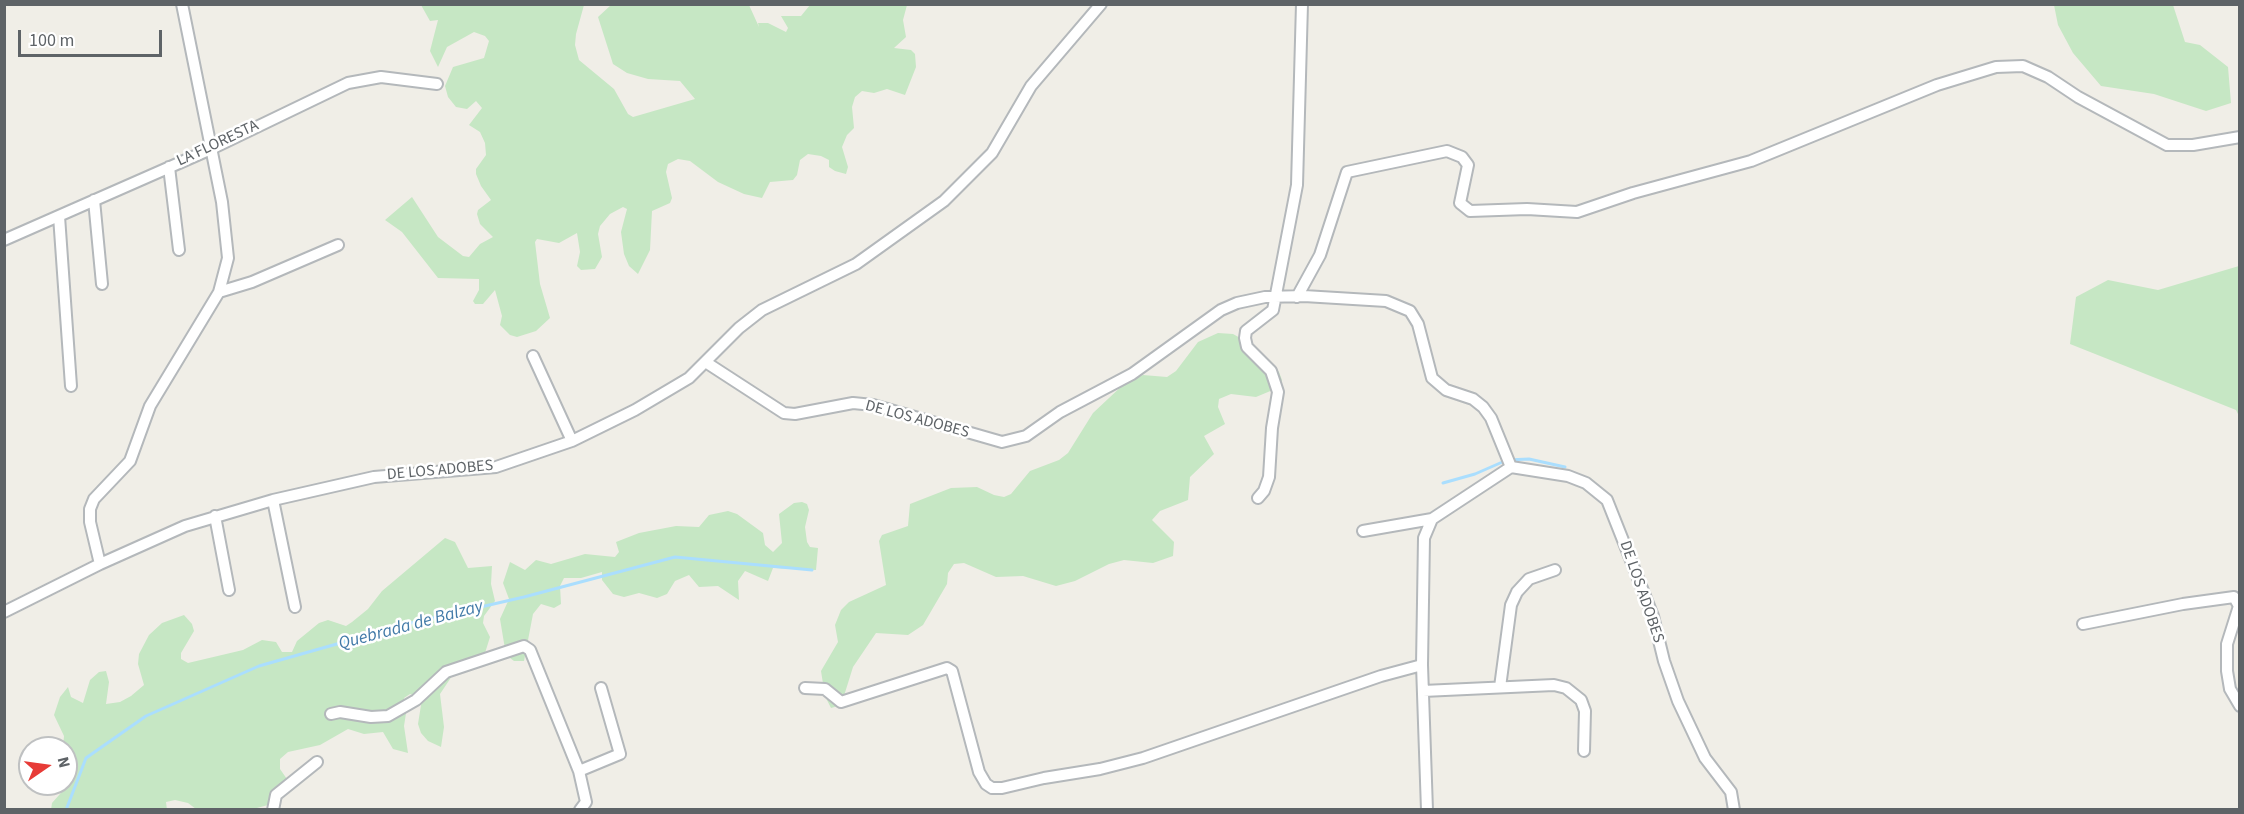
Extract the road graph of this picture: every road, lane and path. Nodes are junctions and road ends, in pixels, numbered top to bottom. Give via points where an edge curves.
1 (182, 4) edge
2 (1101, 4) edge
3 (1302, 4) edge
4 (437, 84) dead end
5 (2240, 137) edge
6 (211, 149) junction
7 (170, 167) junction
8 (94, 200) junction
9 (59, 216) junction
10 (4, 240) edge
11 (338, 245) dead end
12 (179, 250) dead end
13 (102, 284) dead end
14 (219, 292) junction
15 (1275, 297) junction
16 (1297, 297) junction
17 (534, 356) dead end
18 (707, 363) junction
19 (71, 386) dead end
20 (572, 441) junction
21 (1510, 465) junction
22 (1258, 498) dead end
23 (273, 500) junction
24 (215, 516) junction
25 (1432, 519) junction
26 (1363, 531) dead end
27 (99, 564) junction
28 (1555, 570) dead end
29 (229, 590) dead end
30 (295, 607) dead end
31 (4, 612) edge
32 (2083, 624) dead end
33 (1422, 665) junction
34 (1500, 687) junction
35 (601, 688) dead end
36 (805, 688) dead end
37 (1423, 691) junction
38 (2240, 706) edge
39 (331, 714) dead end
40 (1584, 751) dead end
41 (317, 762) dead end
42 (579, 771) junction
43 (273, 810) edge
44 (580, 810) edge
45 (1427, 810) edge
46 (1734, 810) edge

1 - 6 street
2 - 18 street via 1031,87 992,153 944,201 856,264 762,310
3 - 15 street via 1299,167
4 - 6 street, LA FLORESTA via 381,77 348,83
5 - 16 street via 2167,145 2023,66 1996,67 1937,86 1751,161 1577,212 1470,211 1460,203 1468,165 1462,157 1447,151 1347,172 1320,255
6 - 7 street, LA FLORESTA
6 - 14 street via 228,258
7 - 8 street, LA FLORESTA
7 - 12 street
8 - 9 street, LA FLORESTA
8 - 13 street
9 - 10 street, LA FLORESTA
9 - 19 street
11 - 14 street
14 - 27 street via 150,406 130,460 94,499 90,522
15 - 16 street, DE LOS ADOBES
15 - 18 street, DE LOS ADOBES via 1237,303 1221,310 1132,374 1060,412 1026,436 1009,441 988,440 873,405 853,403 784,413
15 - 22 street via 1274,310 1246,331 1245,338 1247,347 1271,371 1278,392 1269,477
16 - 21 street, DE LOS ADOBES via 1386,301 1410,311 1418,324 1432,378 1446,390 1473,399 1483,407
17 - 20 street
18 - 20 street, DE LOS ADOBES via 644,405
20 - 23 street, DE LOS ADOBES via 486,470 374,477
21 - 25 street
21 - 46 street, DE LOS ADOBES via 1577,479 1607,501 1653,616 1678,701 1705,758 1731,792
23 - 24 street, DE LOS ADOBES
23 - 30 street
24 - 27 street, DE LOS ADOBES
24 - 29 street
25 - 26 street
25 - 33 street via 1422,547
27 - 31 street, DE LOS ADOBES
28 - 34 street via 1529,579 1517,591 1511,605
32 - 38 street via 2234,597 2239,606 2227,644 2227,671 2230,688
33 - 36 street via 1143,758 1002,788 986,784 979,772 952,671 947,668 841,702 825,689
33 - 37 street
34 - 37 street
34 - 40 street via 1566,688 1581,700 1585,711
35 - 42 street via 620,754
37 - 45 street
39 - 42 street via 388,716 416,700 446,672 524,646 530,650
41 - 43 street via 276,795
42 - 44 street via 586,802

